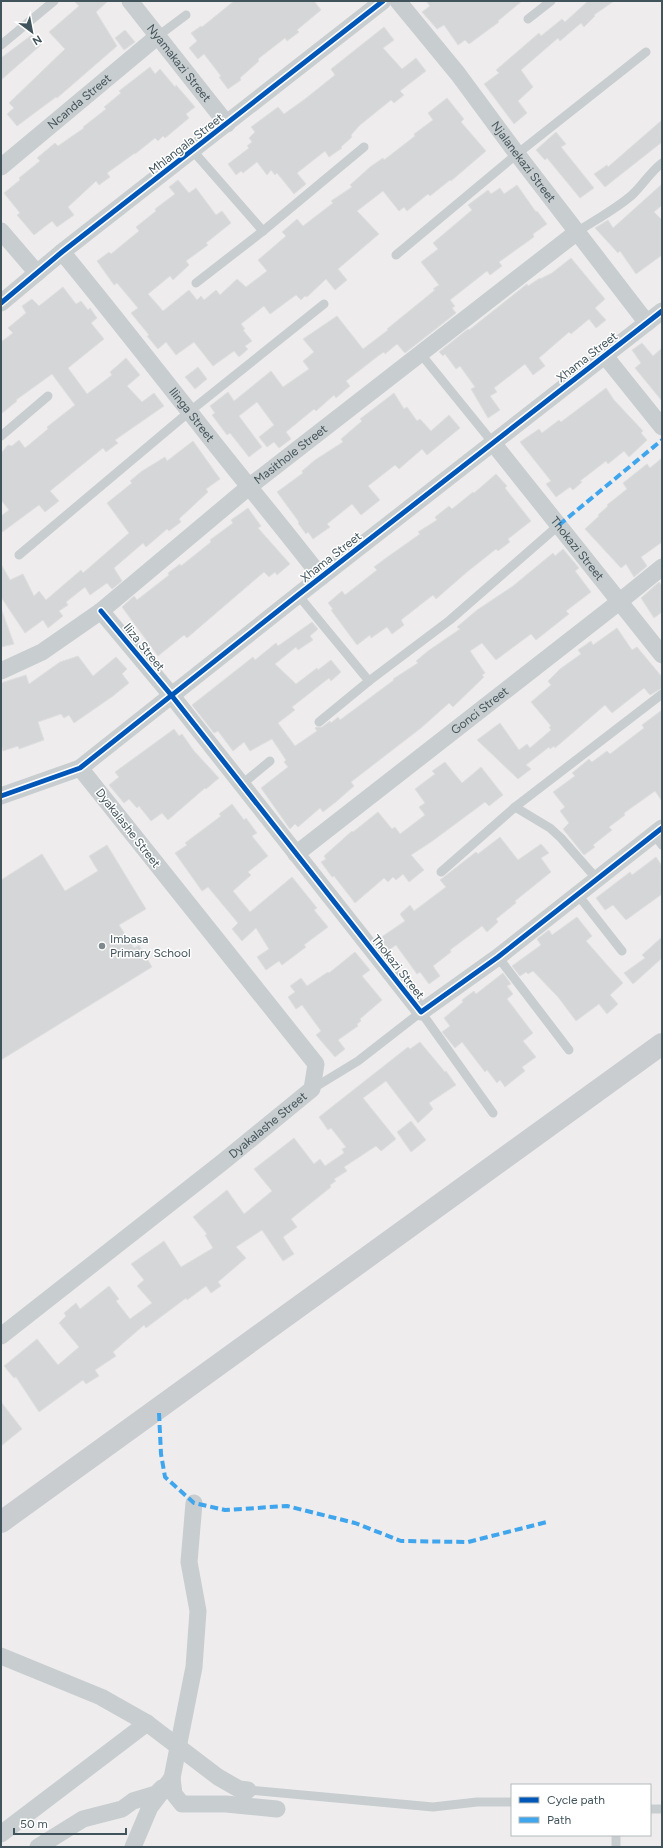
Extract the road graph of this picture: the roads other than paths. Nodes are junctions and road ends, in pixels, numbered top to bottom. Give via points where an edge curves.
1 (54, 1) edge
2 (130, 1) edge
3 (383, 1) edge
4 (398, 1) edge
5 (551, 1) edge
6 (186, 15) dead end
7 (528, 19) dead end
8 (158, 36) junction
9 (1, 45) edge
10 (646, 52) dead end
11 (227, 124) junction
12 (364, 147) dead end
13 (193, 150) junction
14 (517, 154) junction
15 (662, 163) edge
16 (1, 167) edge
17 (1, 231) edge
18 (264, 231) junction
19 (577, 232) junction
20 (62, 252) junction
21 (396, 254) dead end
22 (37, 273) junction
23 (196, 283) dead end
24 (1, 303) edge
25 (324, 304) dead end
26 (662, 311) edge
27 (647, 323) junction
28 (420, 353) junction
29 (605, 356) junction
30 (48, 396) dead end
31 (189, 412) junction
32 (662, 427) edge
33 (1, 436) edge
34 (493, 442) junction
35 (250, 486) junction
36 (559, 525) junction
37 (19, 555) dead end
38 (662, 567) edge
39 (321, 577) junction
40 (298, 595) junction
41 (619, 602) junction
42 (101, 611) junction
43 (662, 655) edge
44 (1, 671) edge
45 (369, 681) junction
46 (662, 694) edge
47 (172, 696) junction
48 (320, 722) dead end
49 (270, 761) dead end
50 (80, 768) junction
51 (241, 785) junction
52 (1, 796) edge
53 (515, 807) junction
54 (659, 836) edge
55 (296, 854) junction
56 (441, 872) dead end
57 (596, 878) junction
58 (578, 895) junction
59 (622, 951) dead end
60 (498, 957) junction
61 (421, 1012) junction
62 (662, 1044) edge
63 (569, 1050) dead end
64 (312, 1088) junction
65 (493, 1113) dead end
66 (1, 1336) edge
67 (194, 1503) dead end
68 (1, 1522) edge
69 (1, 1656) edge
70 (147, 1723) junction
71 (177, 1746) junction
72 (172, 1778) junction
73 (248, 1790) joint
74 (511, 1802) edge
75 (277, 1809) dead end
76 (651, 1810) edge
77 (662, 1810) edge
78 (1, 1834) edge
79 (616, 1836) edge
80 (38, 1847) edge
81 (133, 1847) edge
82 (616, 1847) edge

1 - 9 lane
2 - 8 street, Nyamakazi Street
3 - 11 street, Mhlangala Street
4 - 14 street, Njalanekazi Street via 458,74
5 - 7 lane
6 - 8 lane
8 - 11 street, Nyamakazi Street
8 - 16 street, Ncanda Street
10 - 14 lane
11 - 13 street, Mhlangala Street
12 - 18 lane
13 - 18 lane
13 - 20 street, Mhlangala Street
14 - 19 street, Njalanekazi Street
14 - 21 lane
15 - 19 lane via 624,202
17 - 22 street
18 - 23 lane
19 - 27 street, Njalanekazi Street
19 - 28 street, Masithole Street
20 - 22 street, Mhlangala Street
20 - 31 street, Ilinga Street
22 - 24 street, Mhlangala Street
25 - 31 lane
26 - 27 street, Xhama Street
27 - 29 street, Xhama Street
28 - 34 lane
28 - 35 street, Masithole Street
29 - 32 street
29 - 34 street, Xhama Street
30 - 33 lane
31 - 35 street, Ilinga Street
31 - 37 lane
34 - 36 street, Thokazi Street
34 - 39 street, Xhama Street
35 - 39 street, Ilinga Street
35 - 42 street, Masithole Street
36 - 41 street, Thokazi Street
36 - 45 lane via 450,620
38 - 41 street, Gonci Street
39 - 40 street, Xhama Street
40 - 45 lane
40 - 47 street, Xhama Street
41 - 43 street, Thokazi Street
41 - 55 street, Gonci Street
42 - 44 street, Masithole Street via 42,652
42 - 47 street, Iliza Street
45 - 48 lane
46 - 53 lane
47 - 50 street, Xhama Street
47 - 51 street, Thokazi Street
49 - 51 lane
50 - 52 street, Xhama Street
50 - 64 street, Dyakalashe Street via 316,1064
51 - 55 street, Thokazi Street
53 - 56 lane
53 - 57 lane via 550,828
54 - 57 street, Thokazi Street
55 - 61 street, Thokazi Street
57 - 58 street, Thokazi Street
58 - 59 lane
58 - 60 street, Thokazi Street
60 - 61 street, Thokazi Street
60 - 63 lane
61 - 64 lane via 358,1061
61 - 65 lane
62 - 68 main road
64 - 66 street, Dyakalashe Street via 224,1161
67 - 71 street via 189,1562 198,1611 194,1667
69 - 70 street via 101,1697
70 - 71 street
70 - 78 street
71 - 72 street
71 - 73 street via 218,1777 239,1789
72 - 75 street via 174,1794 182,1804 226,1804
72 - 80 street via 156,1794 133,1801 122,1809 82,1819
72 - 81 street via 150,1807
73 - 74 lane via 433,1808 476,1802
76 - 77 lane
79 - 82 lane

